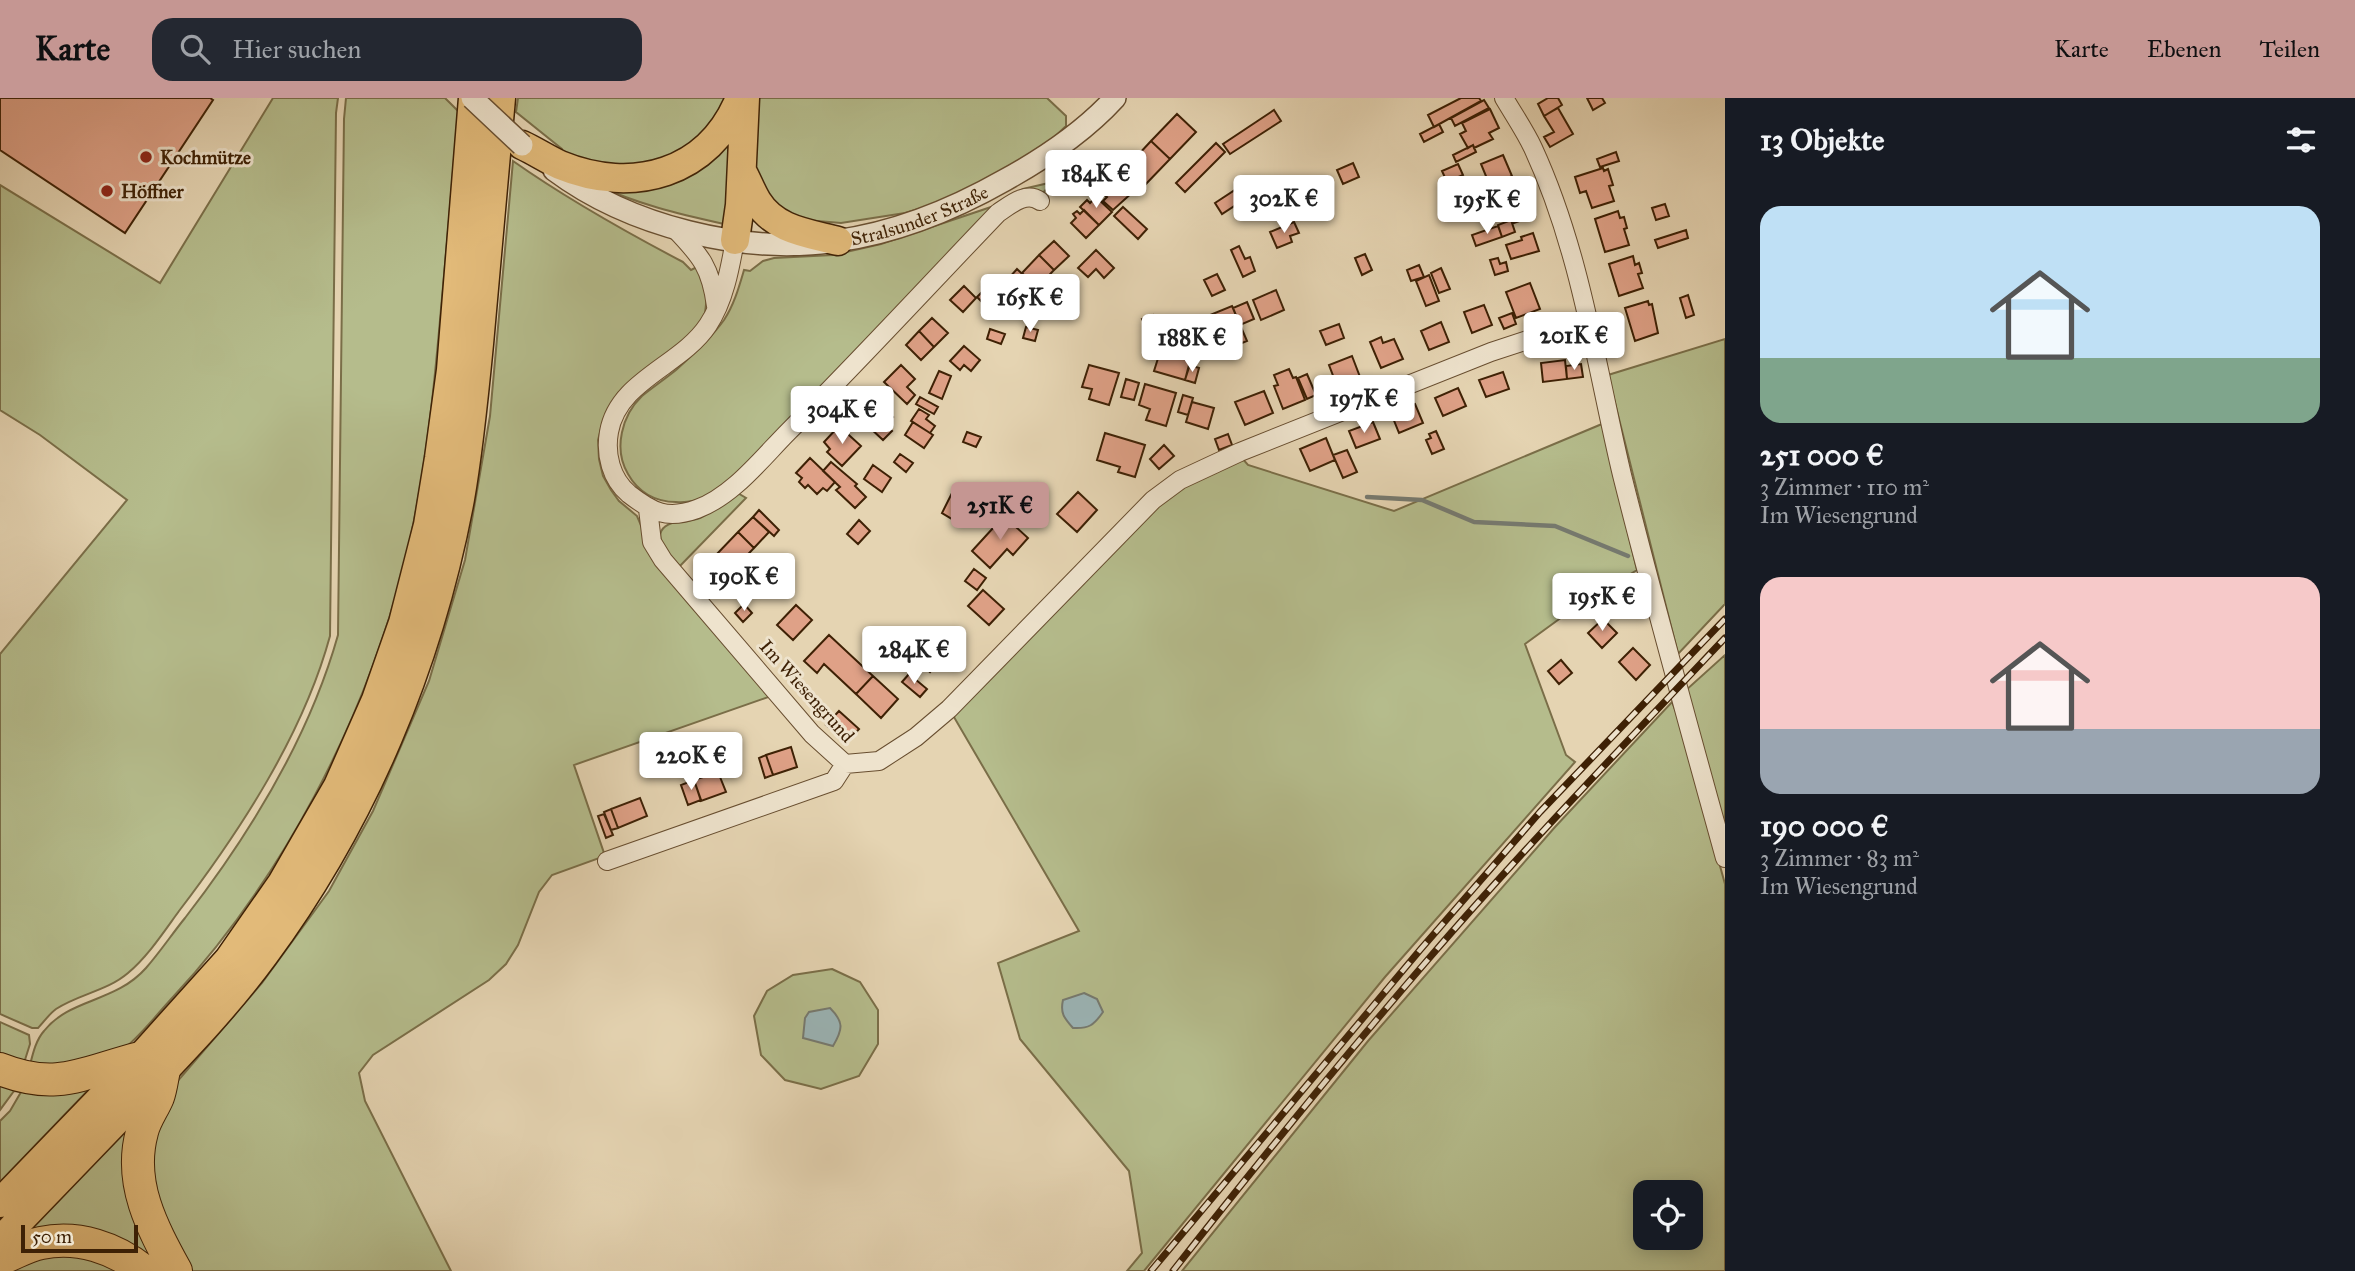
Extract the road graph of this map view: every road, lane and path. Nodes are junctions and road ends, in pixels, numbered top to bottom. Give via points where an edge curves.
1 (472, 98) edge
2 (501, 98) edge
3 (742, 98) edge
4 (1115, 98) edge
5 (1504, 98) edge
6 (522, 145) joint
7 (560, 169) junction
8 (742, 171) junction
9 (1040, 201) dead end
10 (675, 229) junction
11 (735, 240) junction
12 (838, 241) junction
13 (716, 309) junction
14 (1589, 320) junction
15 (648, 509) junction
16 (845, 764) junction
17 (1725, 858) edge
18 (607, 861) dead end
19 (152, 1064) junction
20 (0, 1069) edge
21 (0, 1203) edge
22 (0, 1241) edge
23 (0, 1259) edge
24 (144, 1271) edge
25 (176, 1271) edge

1 - 6 street, bridge
1 - 19 highway via 451,370 428,525 403,623 341,779 282,883
2 - 19 highway via 460,497 446,566 407,693 359,801 298,905 217,1013
3 - 7 highway via 705,149 672,170 631,178
3 - 8 highway
4 - 12 street, Stralsunder Straße via 1036,163 983,192 899,226
5 - 14 street via 1547,183
6 - 7 highway
7 - 10 street, Stralsunder Straße via 587,192
8 - 11 highway
8 - 12 highway via 756,200 784,227
9 - 15 street, Stralsunder Straße via 1030,196 998,213 729,490 682,513
10 - 11 street, Stralsunder Straße
10 - 13 street, Stralsunder Straße via 709,272
11 - 12 street, Stralsunder Straße
11 - 13 street
13 - 15 street via 694,342 625,398 609,429 607,449 617,480
14 - 16 street, Im Wiesengrund via 1491,352 1180,480 1153,500 959,699 916,737 879,761
14 - 17 street via 1645,567
15 - 16 street, Im Wiesengrund via 652,542 663,560 812,734
16 - 18 street, Im Wiesengrund via 834,781
19 - 20 highway via 55,1081
19 - 21 highway
19 - 22 highway
19 - 25 highway via 158,1096 142,1131 138,1177 148,1217
23 - 24 highway via 41,1242 66,1241 106,1248

